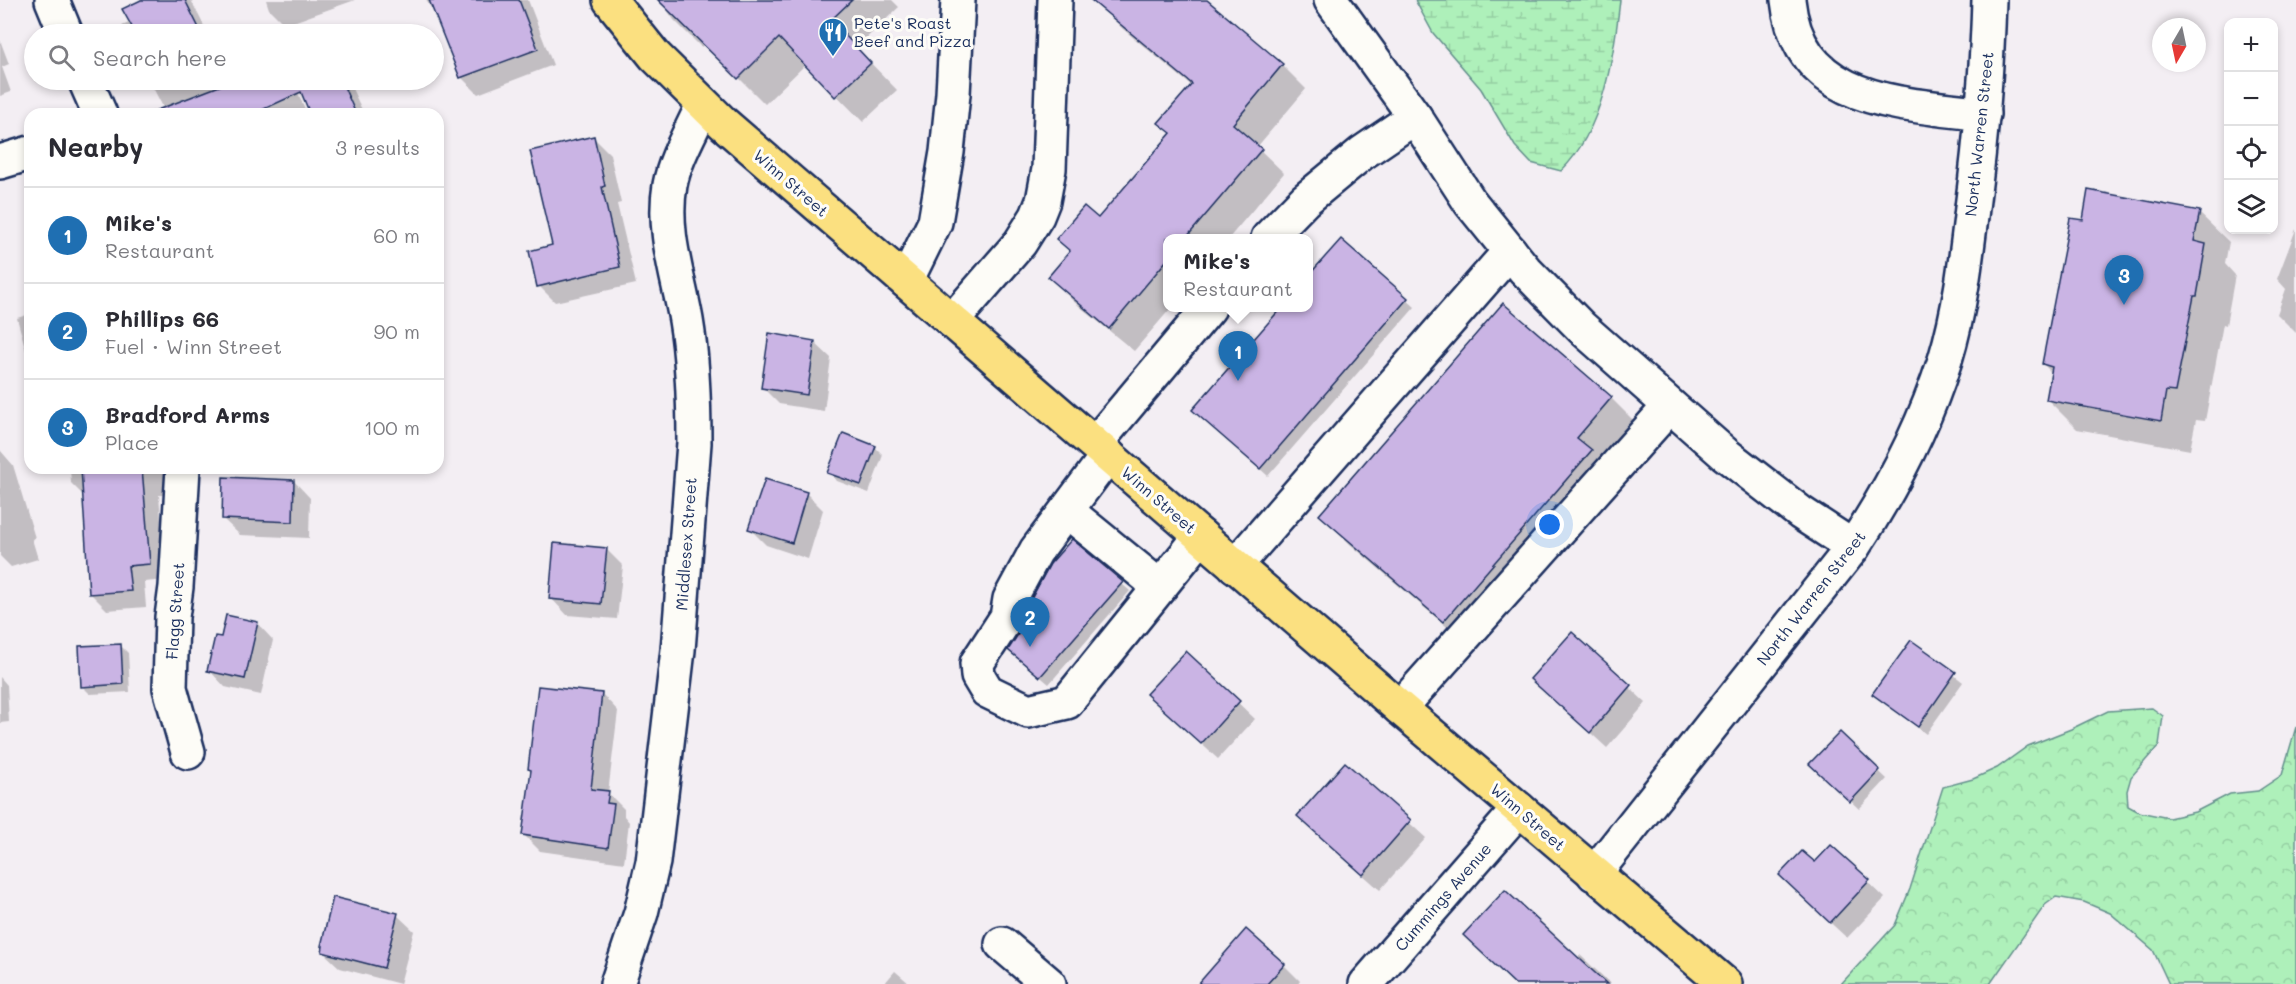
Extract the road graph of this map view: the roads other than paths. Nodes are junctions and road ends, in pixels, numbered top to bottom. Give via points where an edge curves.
1 (52, 0) edge
2 (610, 0) edge
3 (958, 0) edge
4 (1054, 0) edge
5 (1331, 0) edge
6 (1788, 0) edge
7 (1989, 0) edge
8 (62, 24) edge
9 (89, 90) edge
10 (703, 105) junction
11 (97, 108) edge
12 (1983, 114) junction
13 (1415, 117) junction
14 (24, 155) edge
15 (0, 162) edge
16 (1272, 234) edge
17 (1510, 251) junction
18 (906, 281) junction
19 (1206, 312) edge
20 (952, 321) junction
21 (1670, 406) junction
22 (1102, 450) junction
23 (183, 474) edge
24 (1066, 511) junction
25 (1201, 536) junction
26 (1853, 547) junction
27 (1235, 566) junction
28 (1160, 587) junction
29 (1400, 708) junction
30 (188, 752) dead end
31 (1519, 809) junction
32 (1594, 874) junction
33 (1002, 944) dead end
34 (617, 984) edge
35 (1049, 984) edge
36 (1366, 984) edge
37 (1725, 984) edge

1 - 8 street
2 - 10 main road, Winn Street via 655,56
3 - 18 street via 951,117 935,222
4 - 20 street via 1048,169 1043,201 1020,243
5 - 13 street
6 - 12 street via 1800,43 1817,66 1839,84 1878,99
7 - 12 street, North Warren Street
9 - 11 street
10 - 18 main road, Winn Street
10 - 34 street, Middlesex Street via 674,171 668,204 672,260 690,350 694,412 678,650 653,862 641,914
12 - 26 street, North Warren Street via 1964,277 1945,359 1899,468
13 - 16 street via 1362,153 1305,200
13 - 17 street via 1470,202
14 - 15 street
17 - 21 street via 1582,328
17 - 27 street
18 - 20 main road, Winn Street
19 - 22 street
20 - 22 main road, Winn Street
21 - 26 street via 1725,454
21 - 29 street
22 - 24 street
22 - 25 main road, Winn Street
23 - 30 street, Flagg Street via 170,688
24 - 28 street
24 - 28 street via 1036,551 1010,599 1007,617 977,663 978,676 987,691 1028,711 1067,702
25 - 27 main road, Winn Street
25 - 28 street
26 - 32 street, North Warren Street
27 - 29 main road, Winn Street
29 - 31 main road, Winn Street
31 - 32 main road, Winn Street
31 - 36 street, Cummings Avenue
32 - 37 main road, Winn Street
33 - 35 street

